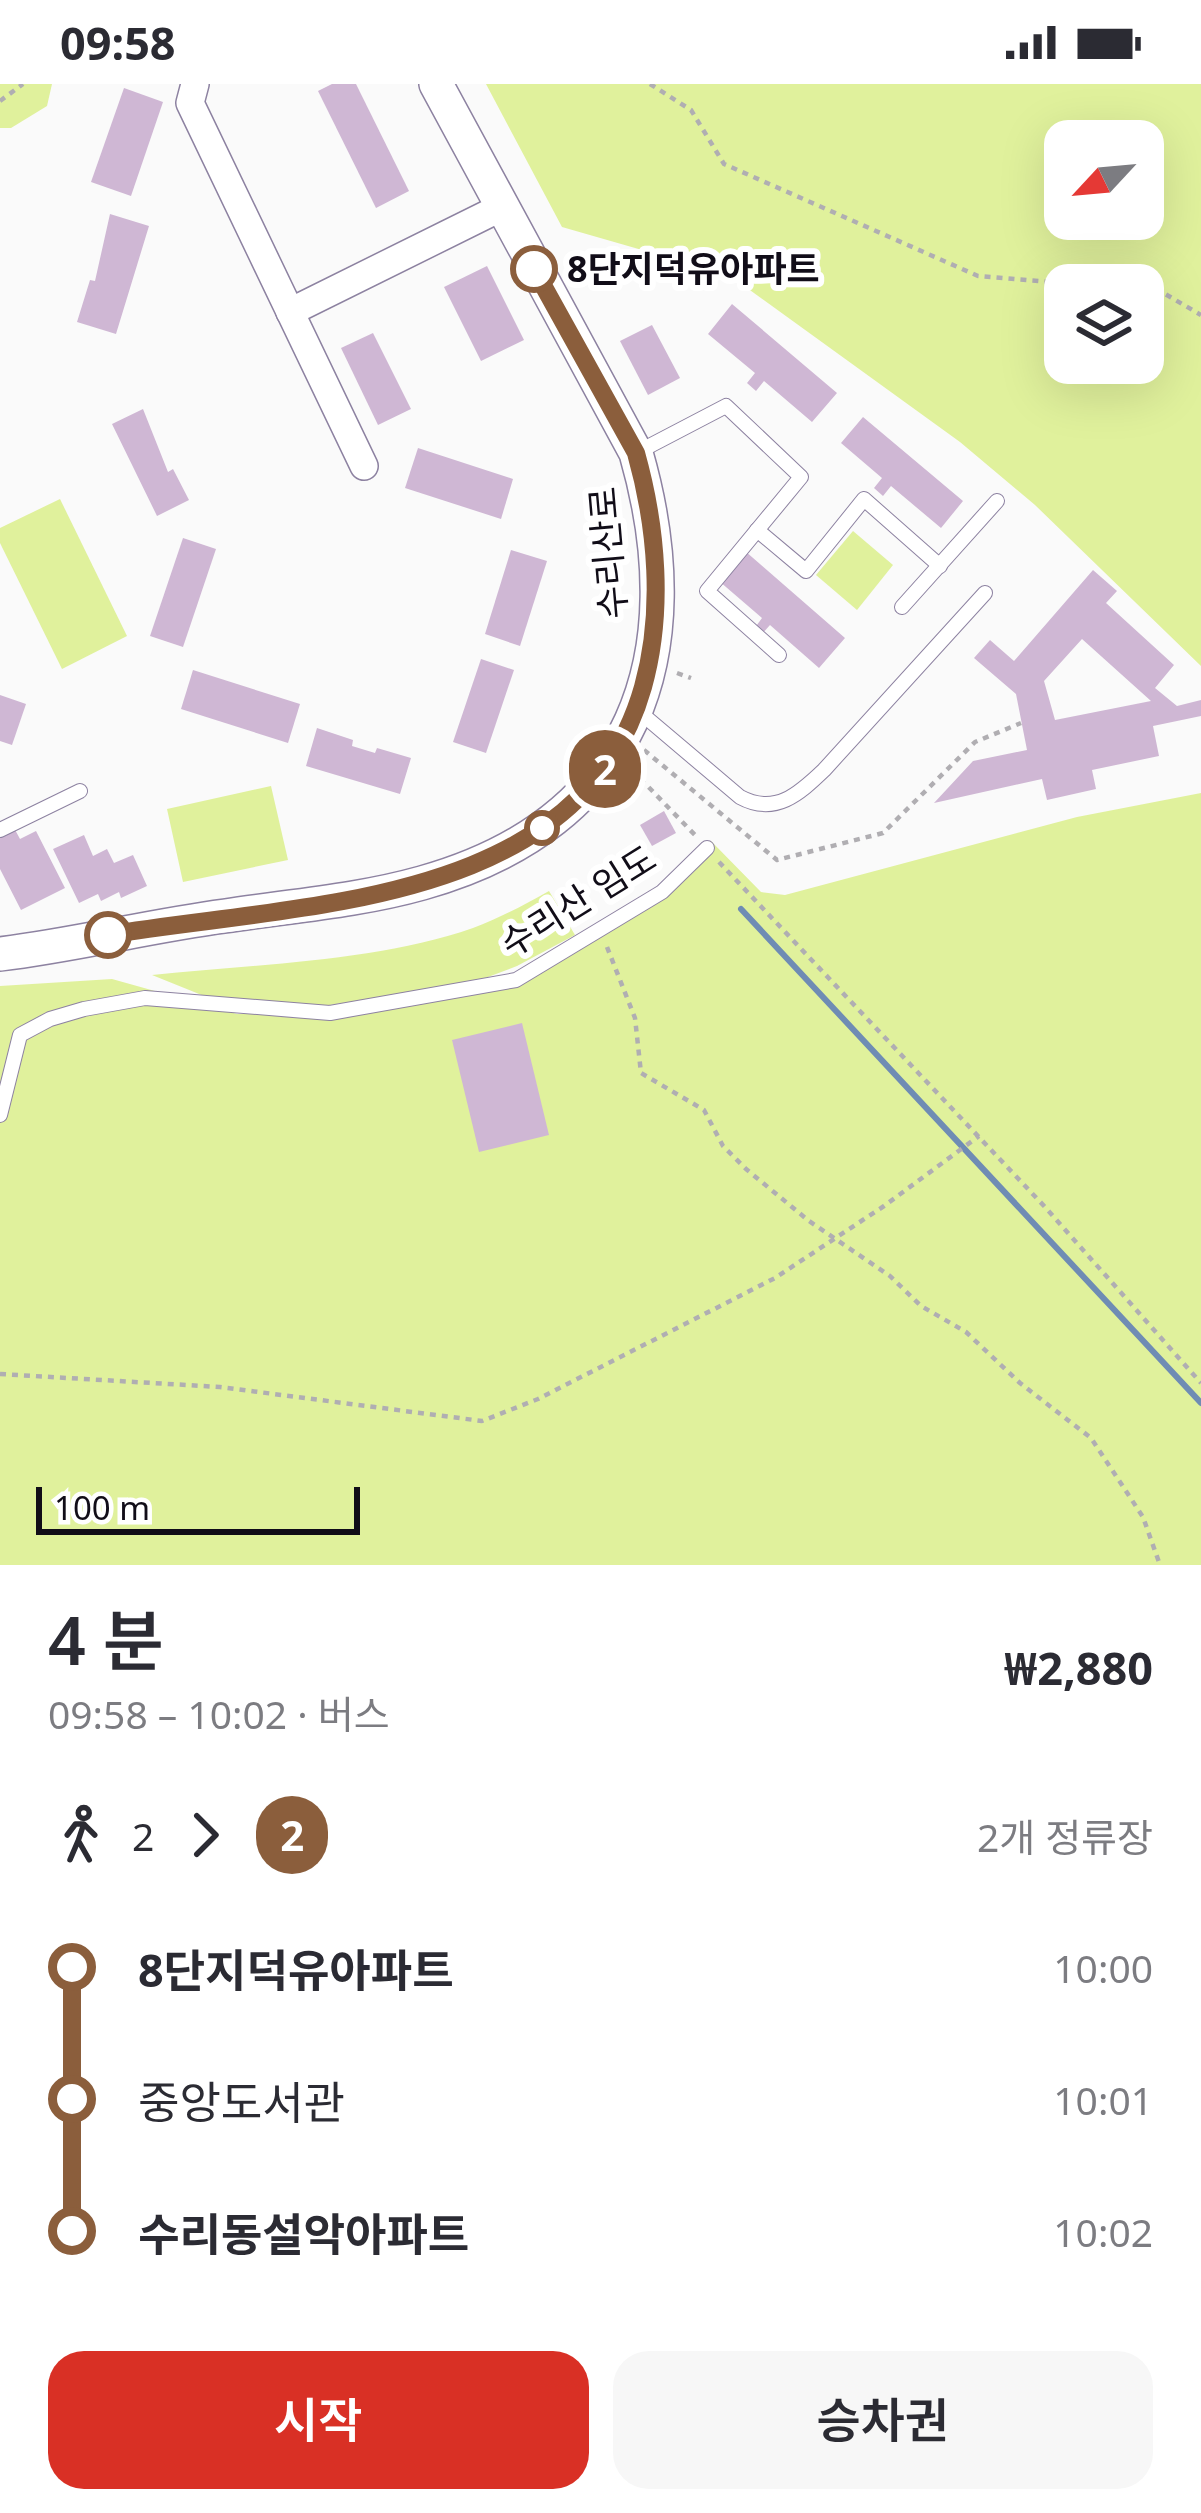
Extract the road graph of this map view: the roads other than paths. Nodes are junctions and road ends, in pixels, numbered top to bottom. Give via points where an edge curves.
1 (196, 84) edge
2 (436, 84) edge
3 (500, 208) junction
4 (290, 312) junction
5 (636, 453) junction
6 (364, 466) dead end
7 (997, 501) dead end
8 (757, 530) junction
9 (940, 566) junction
10 (985, 593) dead end
11 (902, 608) dead end
12 (779, 655) dead end
13 (626, 732) junction
14 (80, 791) dead end
15 (0, 830) edge
16 (707, 848) road end
17 (1, 953) edge
18 (0, 1115) edge

1 - 4 street via 190,104
2 - 3 street, 수리산로
3 - 4 street
3 - 5 street, 수리산로
4 - 6 street
5 - 8 lane via 726,406 801,477
5 - 13 street, 수리산로 via 656,580 650,661
7 - 9 lane
8 - 9 lane via 806,571 863,500
8 - 12 lane via 707,591
9 - 11 lane
10 - 13 lane via 824,770 779,805 740,797
13 - 17 street, 수리산로 via 579,799 528,837 422,883
14 - 15 lane
16 - 18 lane, 수리산 임도 via 662,892 516,980 330,1013 145,998 50,1019 20,1035

